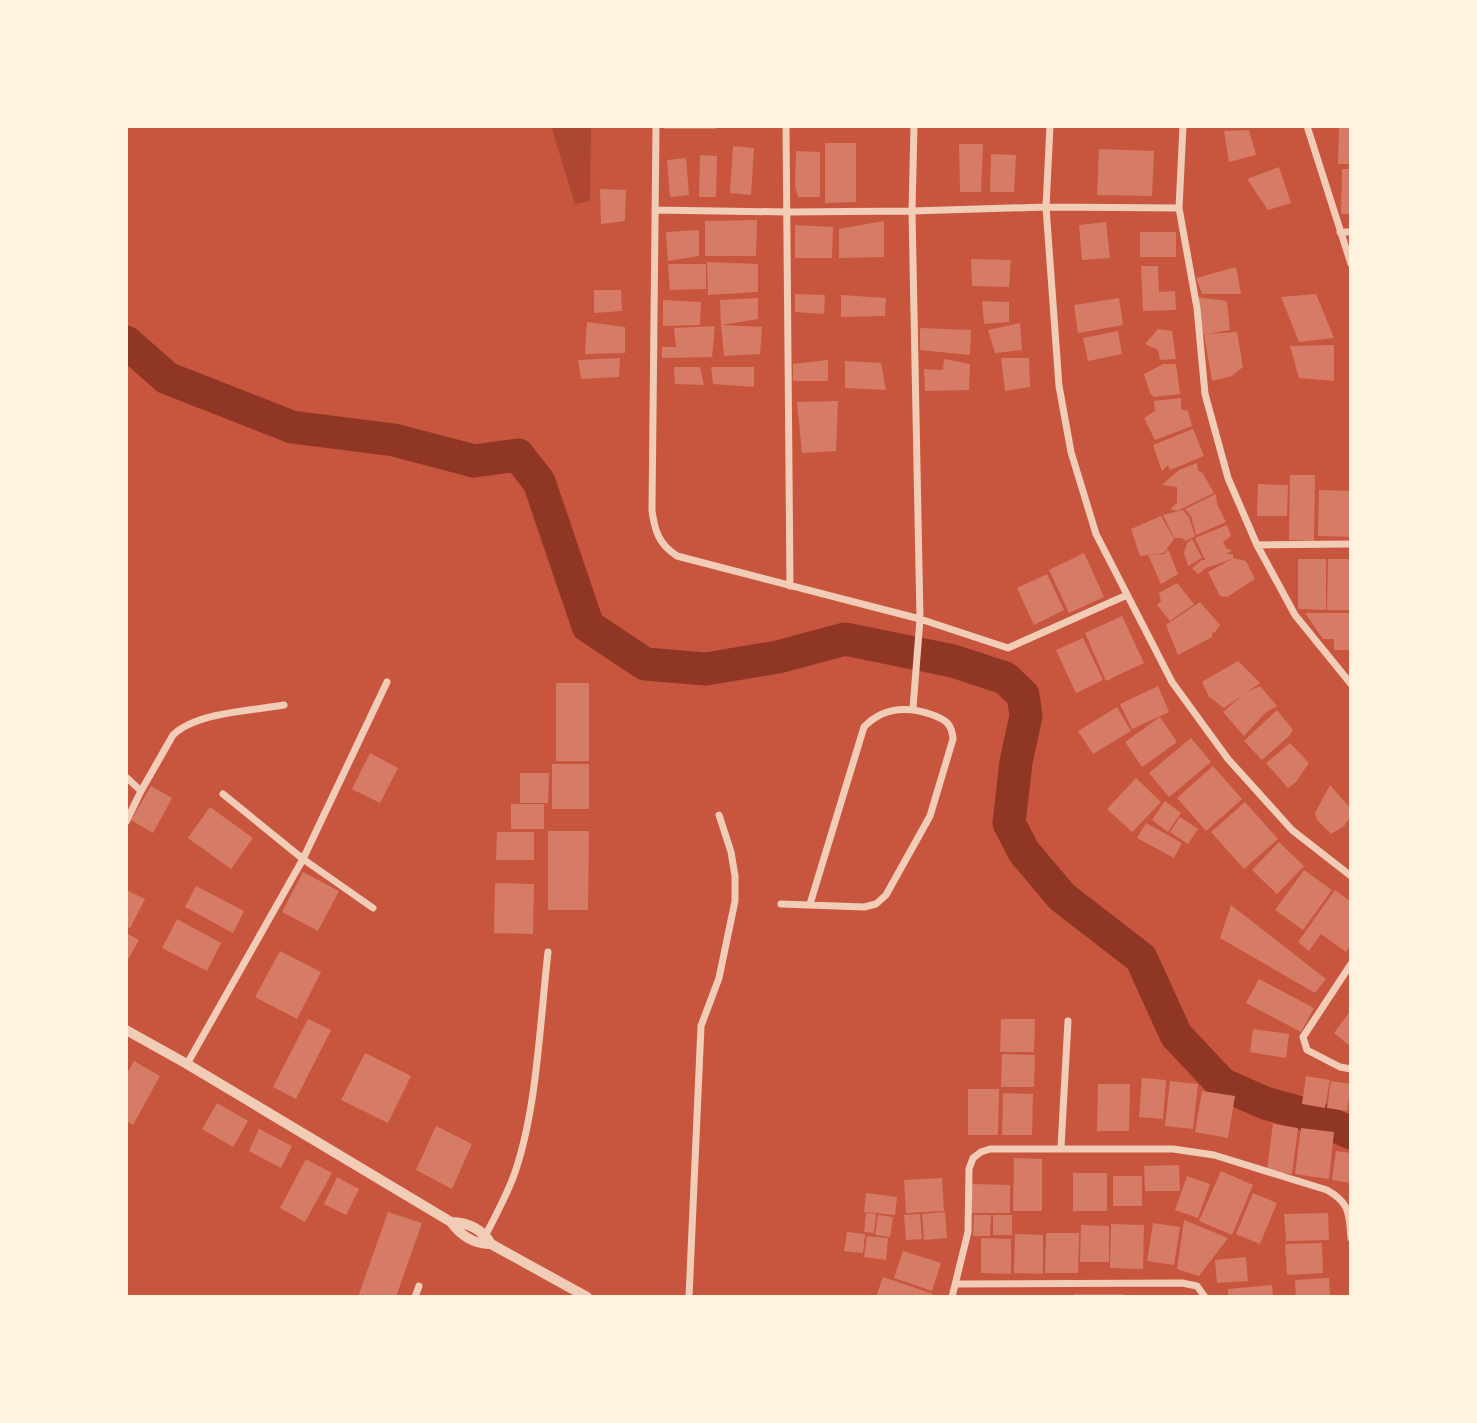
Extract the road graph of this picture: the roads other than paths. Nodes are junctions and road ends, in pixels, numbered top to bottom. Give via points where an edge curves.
1 (656, 126) edge
2 (786, 126) edge
3 (914, 126) edge
4 (1050, 126) edge
5 (1183, 126) edge
6 (1307, 126) edge
7 (1046, 206) junction
8 (1179, 208) junction
9 (655, 210) junction
10 (912, 211) junction
11 (787, 212) junction
12 (1340, 232) junction
13 (1351, 232) edge
14 (1351, 264) edge
15 (1351, 544) edge
16 (1257, 545) junction
17 (790, 586) junction
18 (1127, 595) junction
19 (920, 620) junction
20 (1349, 680) edge
21 (387, 682) dead end
22 (284, 705) dead end
23 (913, 708) junction
24 (126, 777) edge
25 (141, 791) junction
26 (223, 794) dead end
27 (719, 815) dead end
28 (126, 822) edge
29 (303, 859) junction
30 (1351, 876) edge
31 (781, 904) dead end
32 (810, 904) junction
33 (373, 908) dead end
34 (548, 952) dead end
35 (1351, 964) edge
36 (1068, 1021) dead end
37 (126, 1030) edge
38 (187, 1064) junction
39 (1351, 1069) edge
40 (1061, 1147) junction
41 (1351, 1238) edge
42 (486, 1241) junction
43 (956, 1284) junction
44 (419, 1286) dead end
45 (415, 1297) edge
46 (587, 1297) edge
47 (689, 1297) edge
48 (952, 1297) edge
49 (1205, 1297) edge

1 - 9 street
2 - 11 street
3 - 10 street
4 - 7 street
5 - 8 street
6 - 12 street
7 - 8 street
7 - 10 street
7 - 18 street via 1057,373 1071,452 1096,534
8 - 16 street via 1197,309 1205,394 1228,478
9 - 11 street
9 - 17 street via 652,511 659,540 677,556
10 - 11 street
10 - 19 street
11 - 17 street
12 - 13 street
12 - 14 street
15 - 16 street
16 - 20 street via 1295,615
17 - 19 street
18 - 19 street via 1008,648
18 - 30 street via 1172,682 1227,759 1292,830
19 - 23 street
21 - 29 street
22 - 25 street via 187,724 173,735
23 - 32 street via 880,715 864,727
23 - 32 street via 946,720 952,729 930,816 886,895 876,904
24 - 25 street
25 - 28 street
26 - 29 street
27 - 47 street via 731,852 735,901 719,978 701,1026
29 - 33 street
29 - 38 street
31 - 32 street
34 - 42 street via 524,1140 515,1174
35 - 39 street via 1303,1037 1307,1050
36 - 40 street
37 - 38 street
38 - 42 street via 451,1222 457,1232
40 - 41 street via 1173,1149 1214,1155 1326,1190 1341,1198 1349,1212
40 - 43 street via 990,1149 973,1158 968,1232
42 - 46 street
43 - 48 street
43 - 49 street via 1182,1283 1197,1286
44 - 45 street

